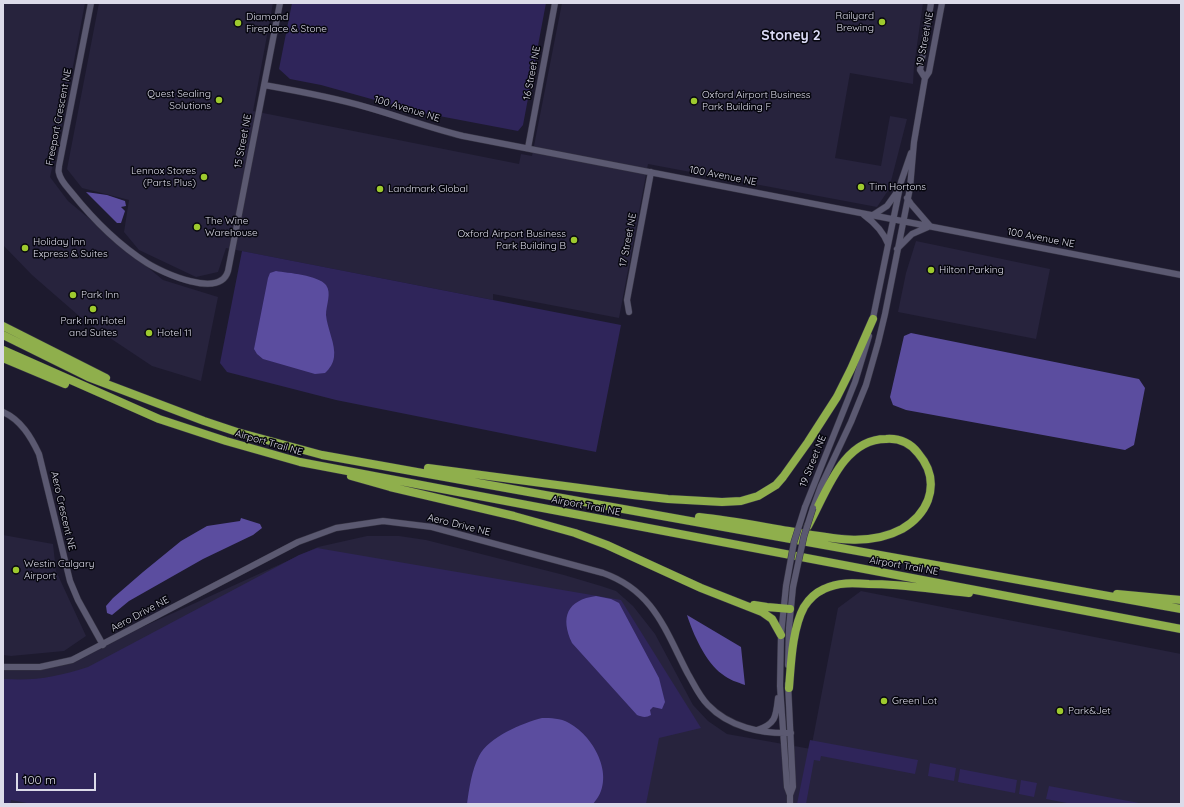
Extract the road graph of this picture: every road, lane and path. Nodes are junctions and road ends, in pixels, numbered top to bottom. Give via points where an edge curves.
1 (91, 3) edge
2 (280, 3) edge
3 (555, 3) edge
4 (931, 3) edge
5 (942, 3) edge
6 (925, 78) junction
7 (264, 85) junction
8 (914, 142) junction
9 (528, 148) junction
10 (651, 172) junction
11 (899, 189) junction
12 (907, 198) junction
13 (863, 214) junction
14 (873, 215) junction
15 (893, 219) junction
16 (903, 221) junction
17 (930, 226) junction
18 (888, 246) junction
19 (897, 249) junction
20 (1181, 275) edge
21 (222, 281) joint
22 (629, 312) dead end
23 (873, 319) junction
24 (3, 326) edge
25 (3, 335) edge
26 (3, 350) edge
27 (3, 358) edge
28 (3, 412) edge
29 (159, 419) junction
30 (204, 421) junction
31 (322, 455) junction
32 (300, 462) junction
33 (816, 508) junction
34 (654, 514) junction
35 (806, 531) joint
36 (1072, 591) junction
37 (1018, 597) junction
38 (1181, 600) edge
39 (736, 601) junction
40 (787, 608) junction
41 (1181, 609) edge
42 (1181, 629) edge
43 (780, 635) junction
44 (103, 645) junction
45 (3, 666) edge
46 (780, 686) junction
47 (789, 688) junction
48 (756, 730) junction
49 (784, 733) junction
50 (791, 733) junction
51 (790, 795) junction
52 (790, 804) edge

1 - 21 street, Freeport Crescent NE via 59,173 86,210 147,263 188,281 213,284
2 - 7 street, 15 Street NE
3 - 9 street, 16 Street NE
4 - 6 street, 19 Street NE via 920,70
5 - 6 street, 19 Street NE via 929,72
6 - 8 street, 19 Street NE
7 - 9 street, 100 Avenue NE via 333,98 463,136
7 - 21 street, 15 Street NE via 228,271
8 - 11 street, 19 Street NE
8 - 12 street, 19 Street NE
9 - 10 street, 100 Avenue NE
10 - 13 street, 100 Avenue NE
10 - 22 street, 17 Street NE via 627,300
11 - 14 street via 887,206
11 - 15 street, 19 Street NE
12 - 16 street, 19 Street NE
12 - 17 street
13 - 14 street, 100 Avenue NE
13 - 18 street via 885,235
14 - 15 street, 100 Avenue NE
15 - 16 street, 100 Avenue NE
15 - 18 street, 19 Street NE
16 - 17 street, 100 Avenue NE
16 - 19 street, 19 Street NE
17 - 19 street via 912,234
17 - 20 street, 100 Avenue NE
18 - 23 street, 19 Street NE
19 - 33 street, 19 Street NE via 886,314 872,367 851,422 826,474
23 - 31 highway via 837,397 795,461 783,477 767,491 741,501 722,502 633,495
23 - 40 street, 19 Street NE, bridge via 855,382 805,507 794,542 786,586
24 - 30 highway via 104,378
25 - 30 highway, Airport Trail NE via 88,377
26 - 29 highway, Airport Trail NE
27 - 29 highway
28 - 44 street, Aero Crescent NE via 21,424 40,454 70,581
29 - 32 highway, Airport Trail NE
30 - 31 highway, Airport Trail NE
31 - 34 highway, Airport Trail NE
32 - 37 highway, Airport Trail NE
32 - 39 highway via 575,533
33 - 34 highway via 849,454 865,443 883,439 907,443 928,467 931,476 930,494 922,513 909,525 888,536 875,538 835,539 709,518
33 - 35 highway, bridge
34 - 36 highway, Airport Trail NE
35 - 40 street, 19 Street NE, bridge
36 - 38 highway
36 - 41 highway, Airport Trail NE
37 - 42 highway, Airport Trail NE
37 - 47 highway via 900,585 844,584 824,588 811,598 800,618 793,647
39 - 40 highway
39 - 43 highway via 772,619
40 - 43 street, 19 Street NE
40 - 47 street, 19 Street NE
43 - 46 street, 19 Street NE
44 - 45 street, Aero Drive NE via 72,660 40,667
44 - 48 street, Aero Drive NE via 298,542 336,528 383,521 432,527 603,573 628,584 642,595 656,613 708,705 723,718
46 - 48 street via 774,718 768,726
46 - 49 street, 19 Street NE
47 - 50 street, 19 Street NE
48 - 49 street, Aero Drive NE
49 - 50 street, Aero Drive NE
49 - 51 street, 19 Street NE via 787,787
50 - 51 street, 19 Street NE via 793,787
51 - 52 street, 19 Street NE

